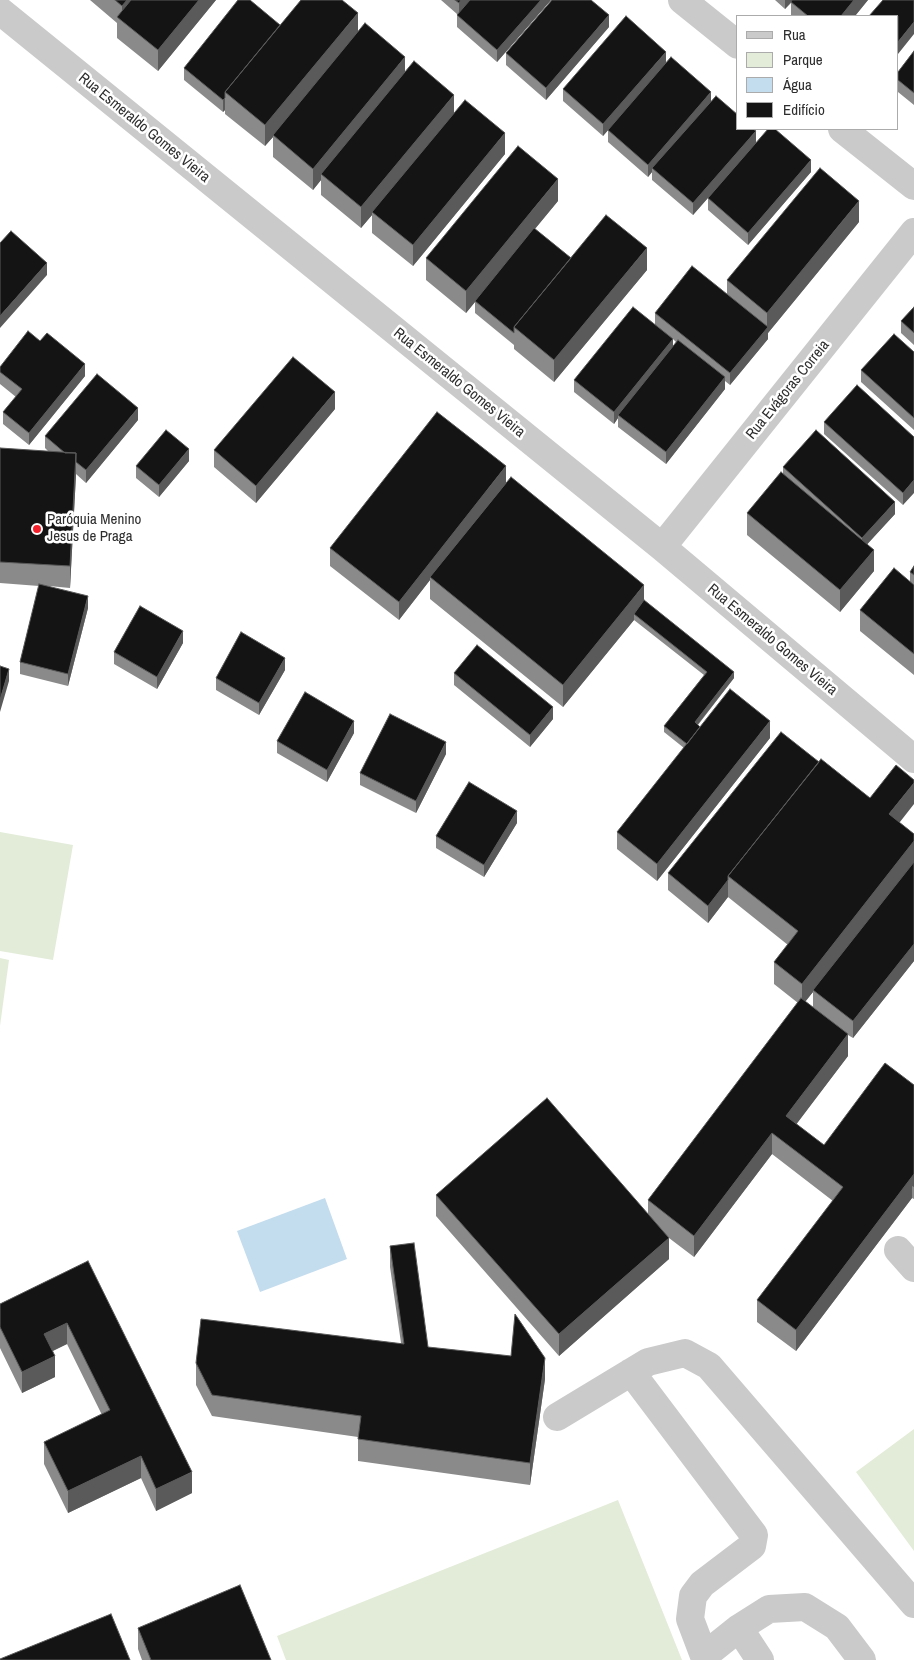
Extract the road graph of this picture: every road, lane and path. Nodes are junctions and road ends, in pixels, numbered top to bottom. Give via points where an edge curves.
1 (682, 0) edge
2 (0, 11) edge
3 (736, 43) edge
4 (843, 130) edge
5 (914, 186) edge
6 (914, 232) edge
7 (662, 548) junction
8 (914, 759) edge
9 (631, 1372) junction
10 (557, 1417) dead end
11 (914, 1604) edge
12 (739, 1628) junction
13 (705, 1658) edge
14 (760, 1660) edge
15 (862, 1660) edge

1 - 3 street
2 - 7 street, Rua Esmeraldo Gomes Vieira
4 - 5 street
6 - 7 street, Rua Evágoras Correia
7 - 8 street, Rua Esmeraldo Gomes Vieira
9 - 10 street
9 - 11 street via 648,1362 685,1354 709,1366
9 - 13 street via 754,1535 752,1546 702,1584 693,1596 690,1619
12 - 13 street
12 - 14 street
12 - 15 street via 769,1609 805,1607 837,1627

